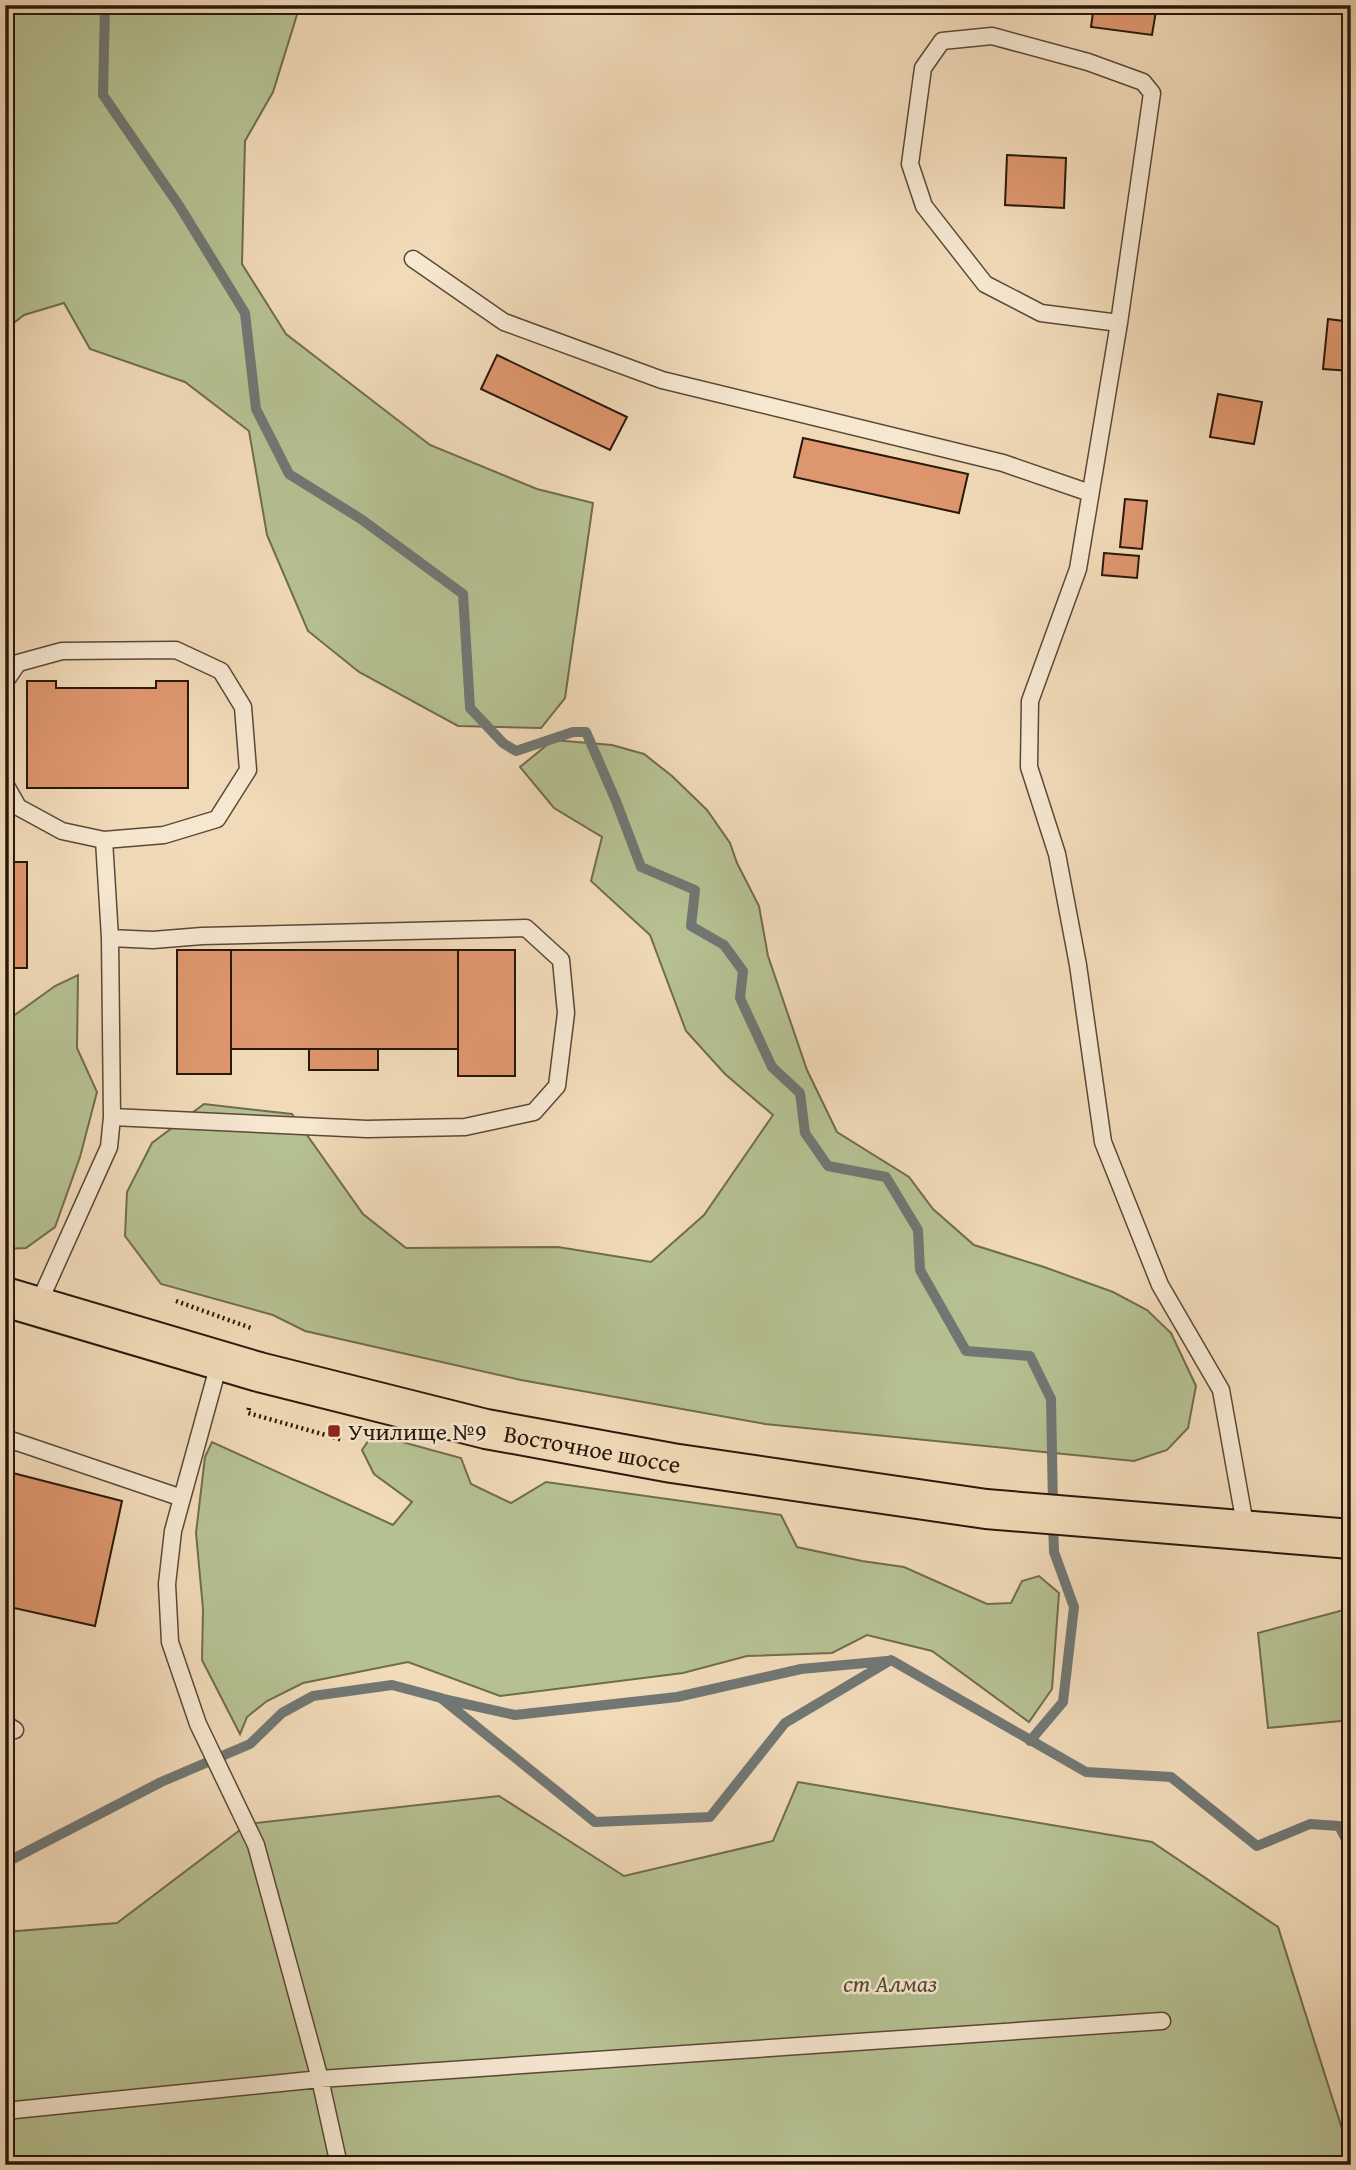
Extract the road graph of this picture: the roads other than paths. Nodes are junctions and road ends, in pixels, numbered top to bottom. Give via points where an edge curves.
1 (413, 260) dead end
2 (1119, 323) junction
3 (1090, 494) junction
4 (5, 682) edge
5 (5, 784) edge
6 (104, 839) junction
7 (110, 938) junction
8 (112, 1117) junction
9 (21, 1302) edge
10 (220, 1360) junction
11 (5, 1438) edge
12 (182, 1498) junction
13 (1245, 1530) junction
14 (1351, 1539) edge
15 (1162, 2021) dead end
16 (320, 2079) junction
17 (5, 2110) edge
18 (339, 2165) edge

1 - 3 lane via 504,322 662,380 1003,463
2 - 2 lane via 1152,93 1143,82 1088,62 992,36 942,41 923,68 910,164 924,206 985,284 1041,313
2 - 3 lane
3 - 13 lane via 1078,569 1030,701 1029,767 1058,854 1103,1142 1160,1285 1221,1390
4 - 6 lane via 18,663 62,651 176,650 221,671 243,707 247,770 217,819 164,835
5 - 6 lane via 18,807 62,831
6 - 7 lane
7 - 8 lane
7 - 8 lane via 526,928 561,960 566,1013 557,1086 534,1112 465,1127 367,1129
8 - 9 lane via 109,1147
9 - 10 main road, Восточное шоссе
10 - 12 lane
10 - 13 main road, Восточное шоссе via 486,1429 672,1463 986,1509
11 - 12 lane
12 - 16 lane via 167,1584 170,1642 198,1724 256,1845
13 - 14 main road, Восточное шоссе
15 - 16 lane
16 - 17 lane
16 - 18 lane

